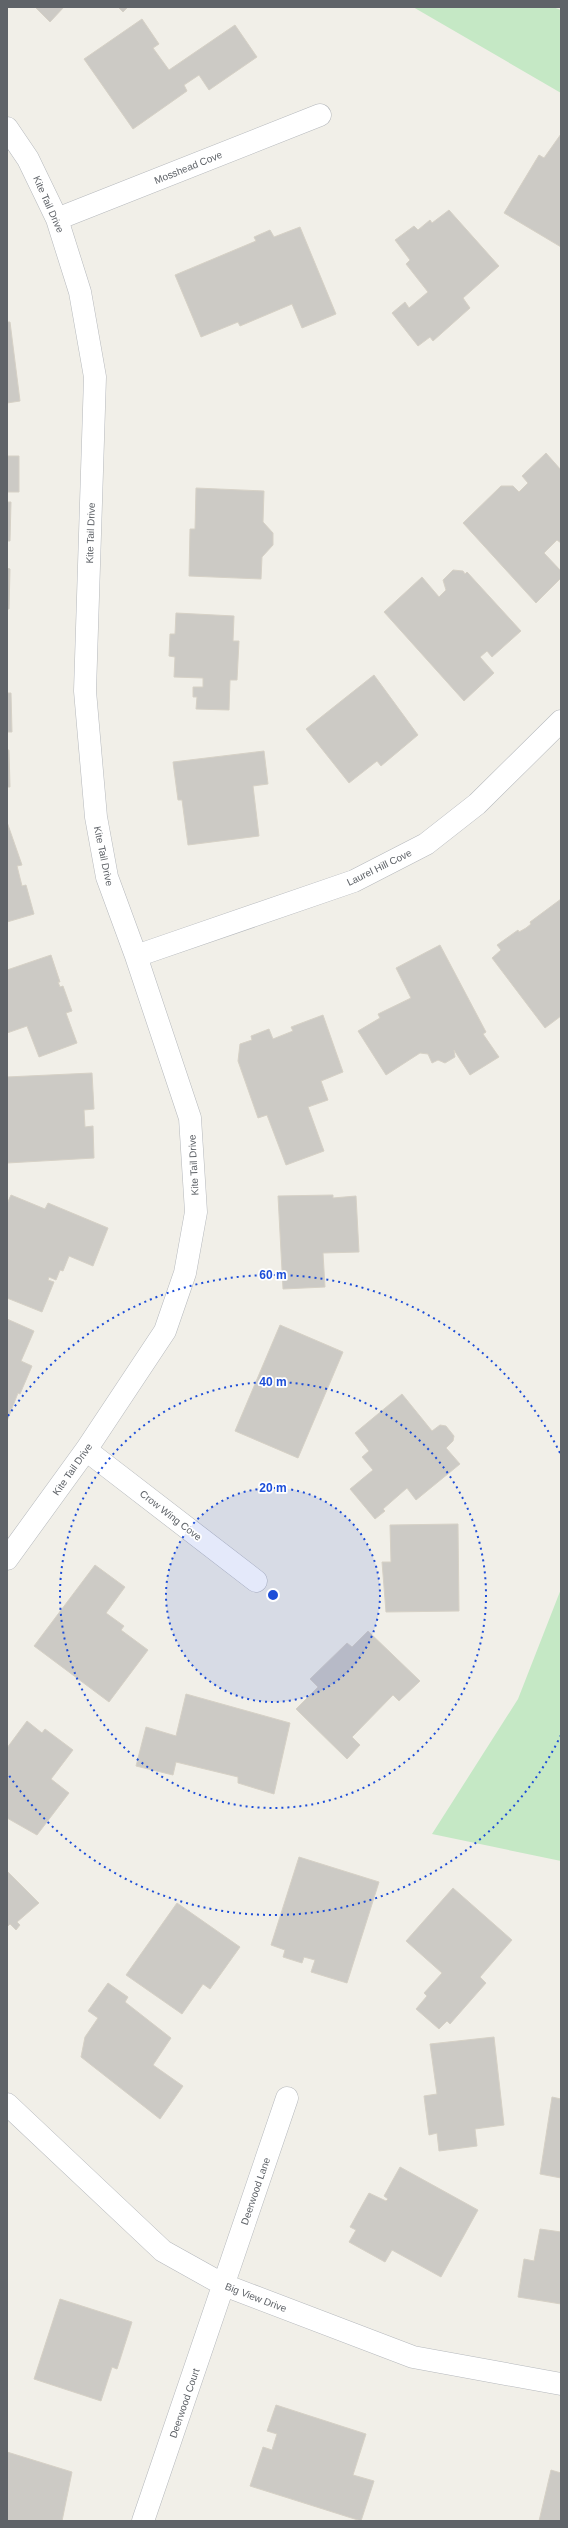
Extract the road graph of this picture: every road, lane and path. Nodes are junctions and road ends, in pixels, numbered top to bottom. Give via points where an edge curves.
1 (320, 115) dead end
2 (7, 128) edge
3 (57, 218) junction
4 (561, 722) edge
5 (136, 956) junction
6 (86, 1450) junction
7 (7, 1559) edge
8 (256, 1581) dead end
9 (287, 2098) dead end
10 (7, 2104) edge
11 (224, 2285) junction
12 (561, 2384) edge
13 (143, 2521) edge

1 - 3 street, Mosshead Cove
2 - 3 street, Kite Tail Drive via 28,159
3 - 5 street, Kite Tail Drive via 80,292 95,377 85,692 96,817 107,877
4 - 5 street, Laurel Hill Cove via 476,804 426,844 354,881
5 - 6 street, Kite Tail Drive via 190,1118 196,1212 185,1273 165,1331
6 - 7 street, Kite Tail Drive
6 - 8 street, Crow Wing Cove
9 - 11 street, Deerwood Lane
10 - 11 street, Big View Drive via 163,2250
11 - 12 street, Big View Drive via 414,2357
11 - 13 street, Deerwood Court

